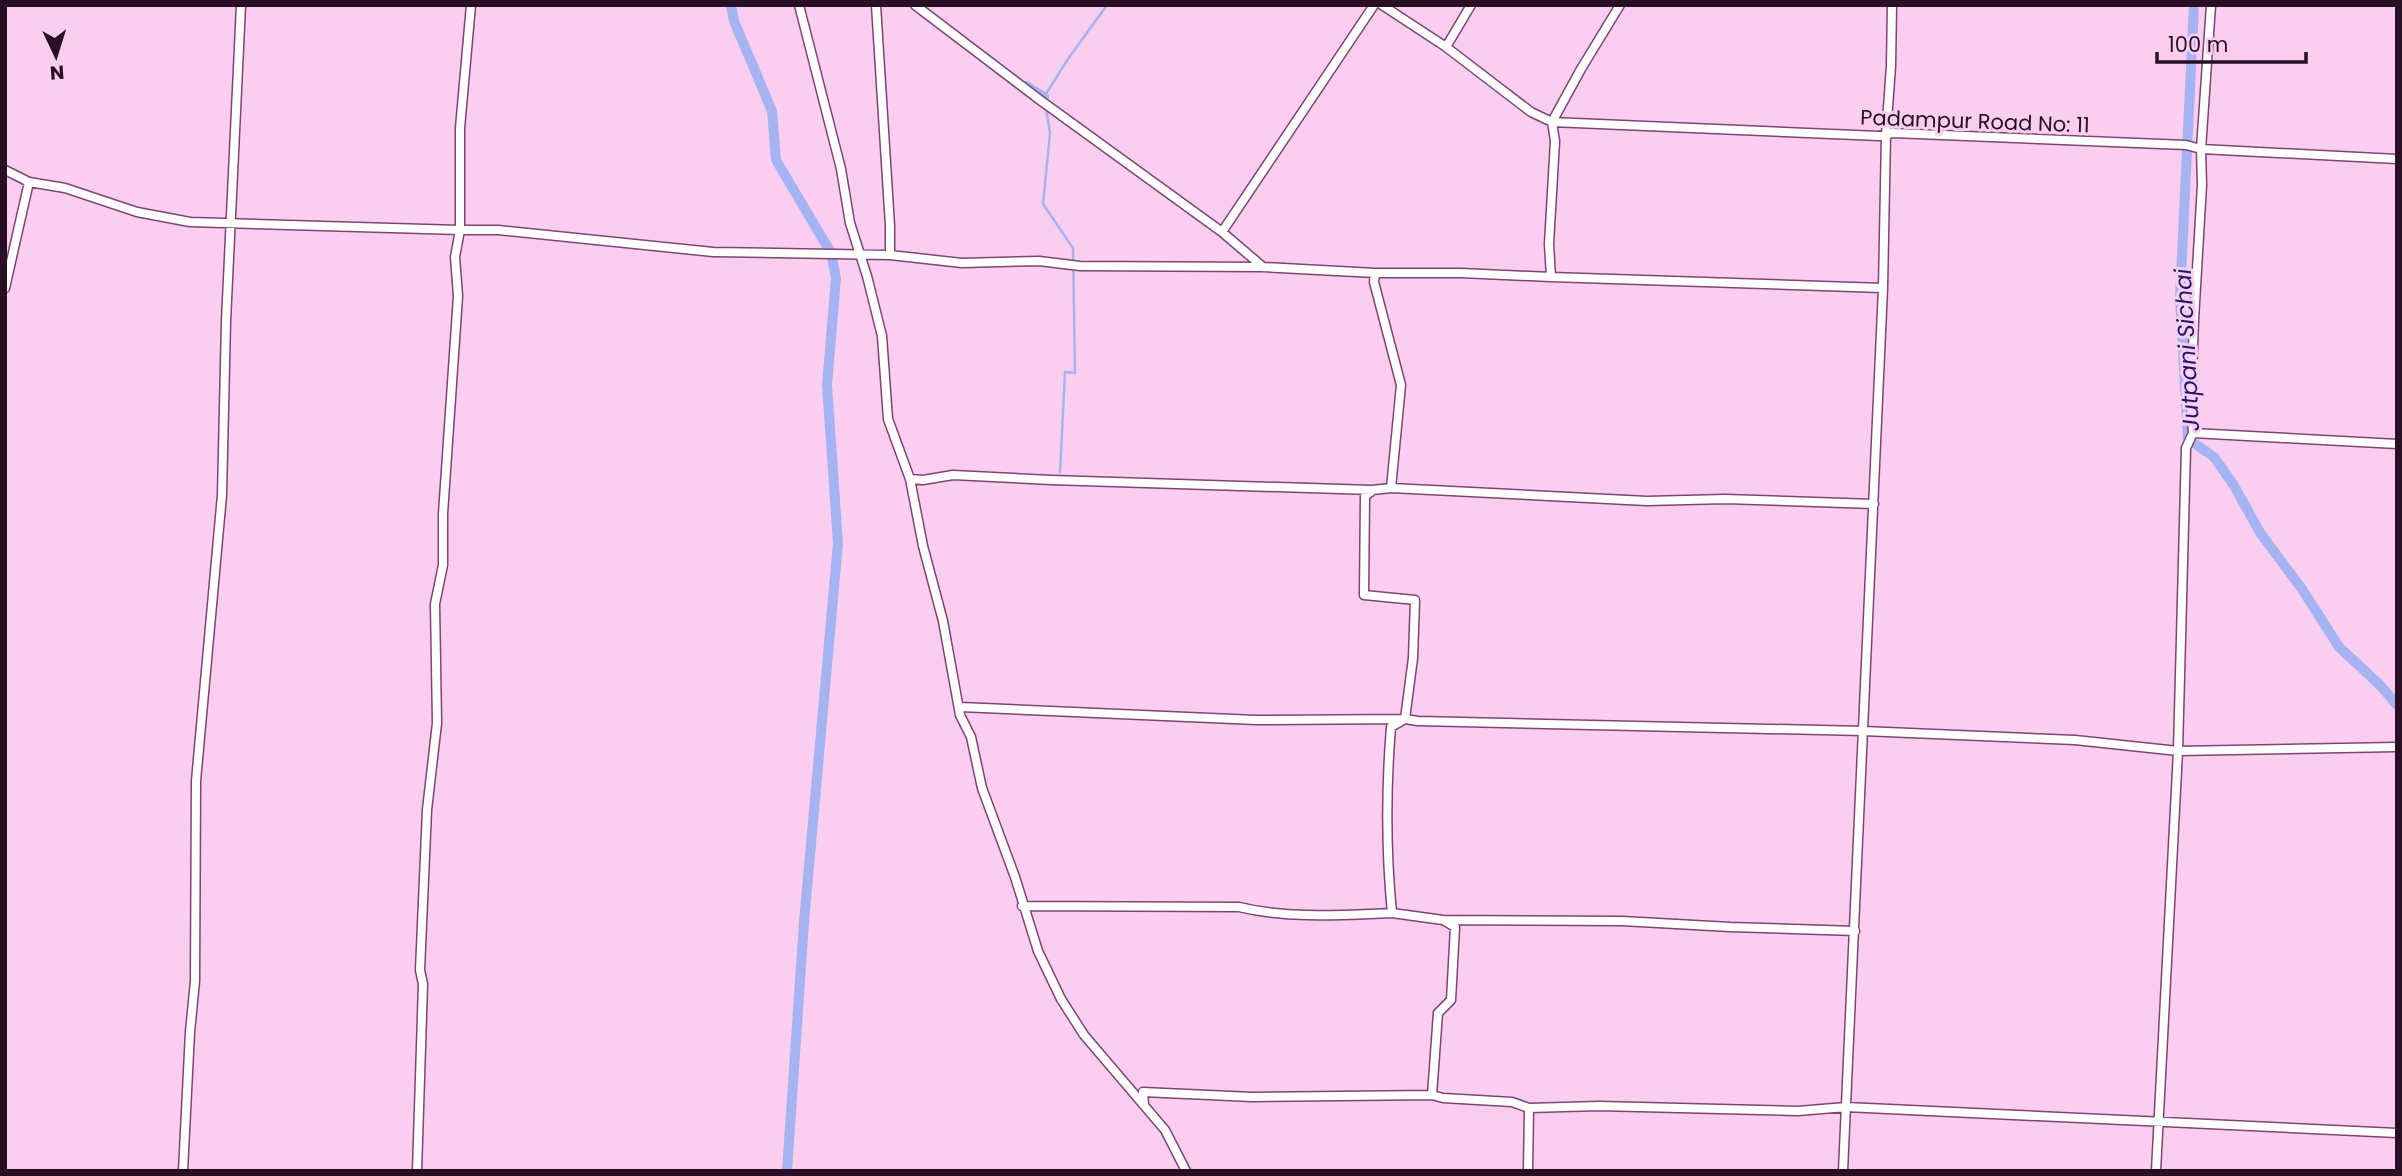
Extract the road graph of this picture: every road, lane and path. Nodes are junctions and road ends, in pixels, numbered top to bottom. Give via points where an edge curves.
1 (241, 5) edge
2 (471, 5) edge
3 (799, 5) edge
4 (876, 5) edge
5 (915, 5) edge
6 (1374, 5) edge
7 (1382, 5) edge
8 (1471, 5) edge
9 (1620, 5) edge
10 (1892, 5) edge
11 (2211, 5) edge
12 (1446, 47) junction
13 (1552, 122) junction
14 (1886, 135) junction
15 (2201, 149) junction
16 (2397, 159) edge
17 (5, 170) edge
18 (29, 182) junction
19 (232, 224) junction
20 (460, 230) junction
21 (1222, 232) junction
22 (862, 255) junction
23 (891, 256) junction
24 (1263, 267) junction
25 (1376, 273) junction
26 (1551, 277) junction
27 (5, 288) edge
28 (1883, 288) junction
29 (2193, 433) junction
30 (2397, 444) edge
31 (910, 479) junction
32 (1391, 488) junction
33 (1372, 491) junction
34 (1874, 504) junction
35 (961, 707) junction
36 (1405, 719) junction
37 (1863, 731) junction
38 (2397, 747) edge
39 (2178, 751) junction
40 (1022, 906) junction
41 (1392, 913) junction
42 (1443, 920) junction
43 (1855, 930) junction
44 (1432, 1096) junction
45 (1144, 1104) junction
46 (1846, 1107) junction
47 (1529, 1108) junction
48 (2158, 1122) junction
49 (2397, 1133) edge
50 (183, 1171) edge
51 (417, 1171) edge
52 (1186, 1171) edge
53 (1528, 1171) edge
54 (1843, 1171) edge
55 (2156, 1171) edge

1 - 19 street
2 - 20 street via 460,128
3 - 22 street via 841,169 850,223
4 - 23 street
5 - 21 street
6 - 21 street
7 - 12 street
8 - 12 street
9 - 13 street
10 - 14 street
11 - 15 street
12 - 13 street
13 - 14 street, Padampur Road No: 11
13 - 26 street
14 - 15 street, Padampur Road No: 11
14 - 28 street
15 - 16 street, Padampur Road No: 11
15 - 29 street
17 - 18 street
18 - 19 street via 65,188 137,212
18 - 27 street
19 - 20 street
19 - 50 street via 222,495 196,781 195,981
20 - 22 street via 713,252
20 - 51 street via 455,257 457,296 443,565 435,604 437,723 427,810
21 - 24 street
22 - 23 street
22 - 31 street via 882,336 888,419
23 - 24 street via 962,263
24 - 25 street
25 - 26 street
25 - 32 street via 1374,282 1401,385
26 - 28 street
28 - 34 street
29 - 30 street
29 - 39 street via 2186,448
31 - 33 street via 953,475
31 - 35 street
32 - 33 street
32 - 34 street via 1647,500
33 - 36 street via 1365,496 1364,595 1415,600
34 - 37 street
35 - 36 street via 1256,720
35 - 40 street via 982,788 1016,877
36 - 37 street
36 - 41 street via 1391,727 1390,739
37 - 39 street via 2075,740
37 - 43 street
38 - 39 street
39 - 48 street
40 - 41 street
40 - 45 street via 1060,999 1084,1035
41 - 42 street
42 - 43 street
42 - 44 street via 1455,927 1451,1000 1438,1013
43 - 46 street
44 - 45 street via 1143,1092
44 - 47 street via 1512,1102
45 - 52 street via 1165,1130
46 - 47 street via 1798,1111
46 - 48 street
46 - 54 street
47 - 53 street
48 - 49 street
48 - 55 street

